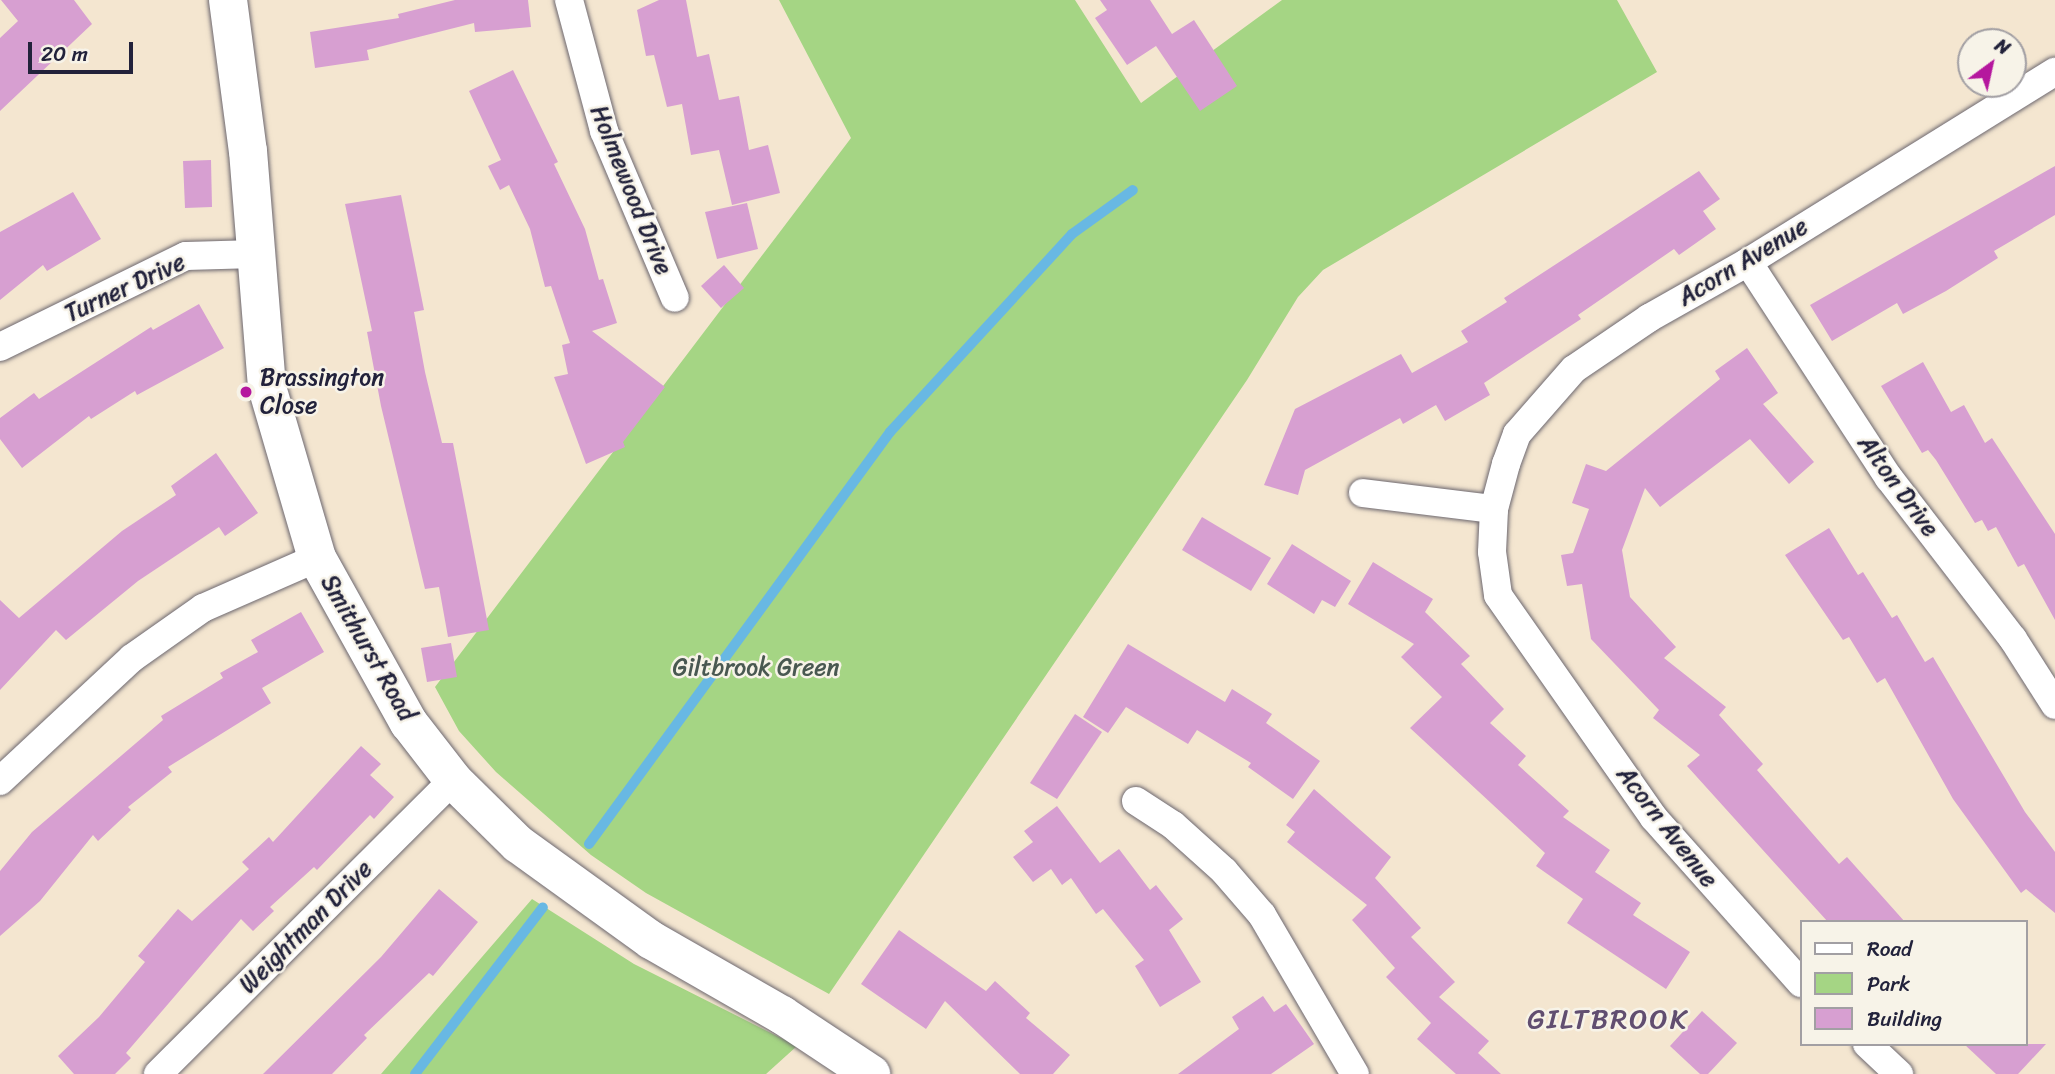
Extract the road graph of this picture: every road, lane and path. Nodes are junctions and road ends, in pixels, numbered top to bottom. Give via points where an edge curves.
1 (228, 0) edge
2 (569, 0) edge
3 (2055, 72) edge
4 (256, 254) junction
5 (1748, 262) junction
6 (675, 298) dead end
7 (0, 347) edge
8 (1363, 493) dead end
9 (1494, 509) junction
10 (317, 558) junction
11 (2055, 705) edge
12 (453, 780) junction
13 (0, 781) edge
14 (1136, 801) dead end
15 (1800, 982) edge
16 (1869, 1046) edge
17 (158, 1074) edge
18 (871, 1074) edge
19 (1353, 1074) edge
20 (1899, 1074) edge

1 - 4 street, Smithurst Road
2 - 6 street, Holmewood Drive via 604,131
3 - 5 street, Acorn Avenue
4 - 7 street, Turner Drive via 186,256
4 - 10 street, Smithurst Road via 267,387
5 - 9 street, Acorn Avenue via 1649,317 1574,369 1517,434
5 - 11 street, Alton Drive via 1882,468 2013,639
8 - 9 street
9 - 15 street, Acorn Avenue via 1492,552 1498,595 1654,818
10 - 12 street, Smithurst Road via 409,723
10 - 13 street via 204,608 142,651
12 - 17 street, Weightman Drive
12 - 18 street, Smithurst Road via 518,844 651,940 782,1015
14 - 19 street via 1173,825 1224,871 1262,915
16 - 20 street

